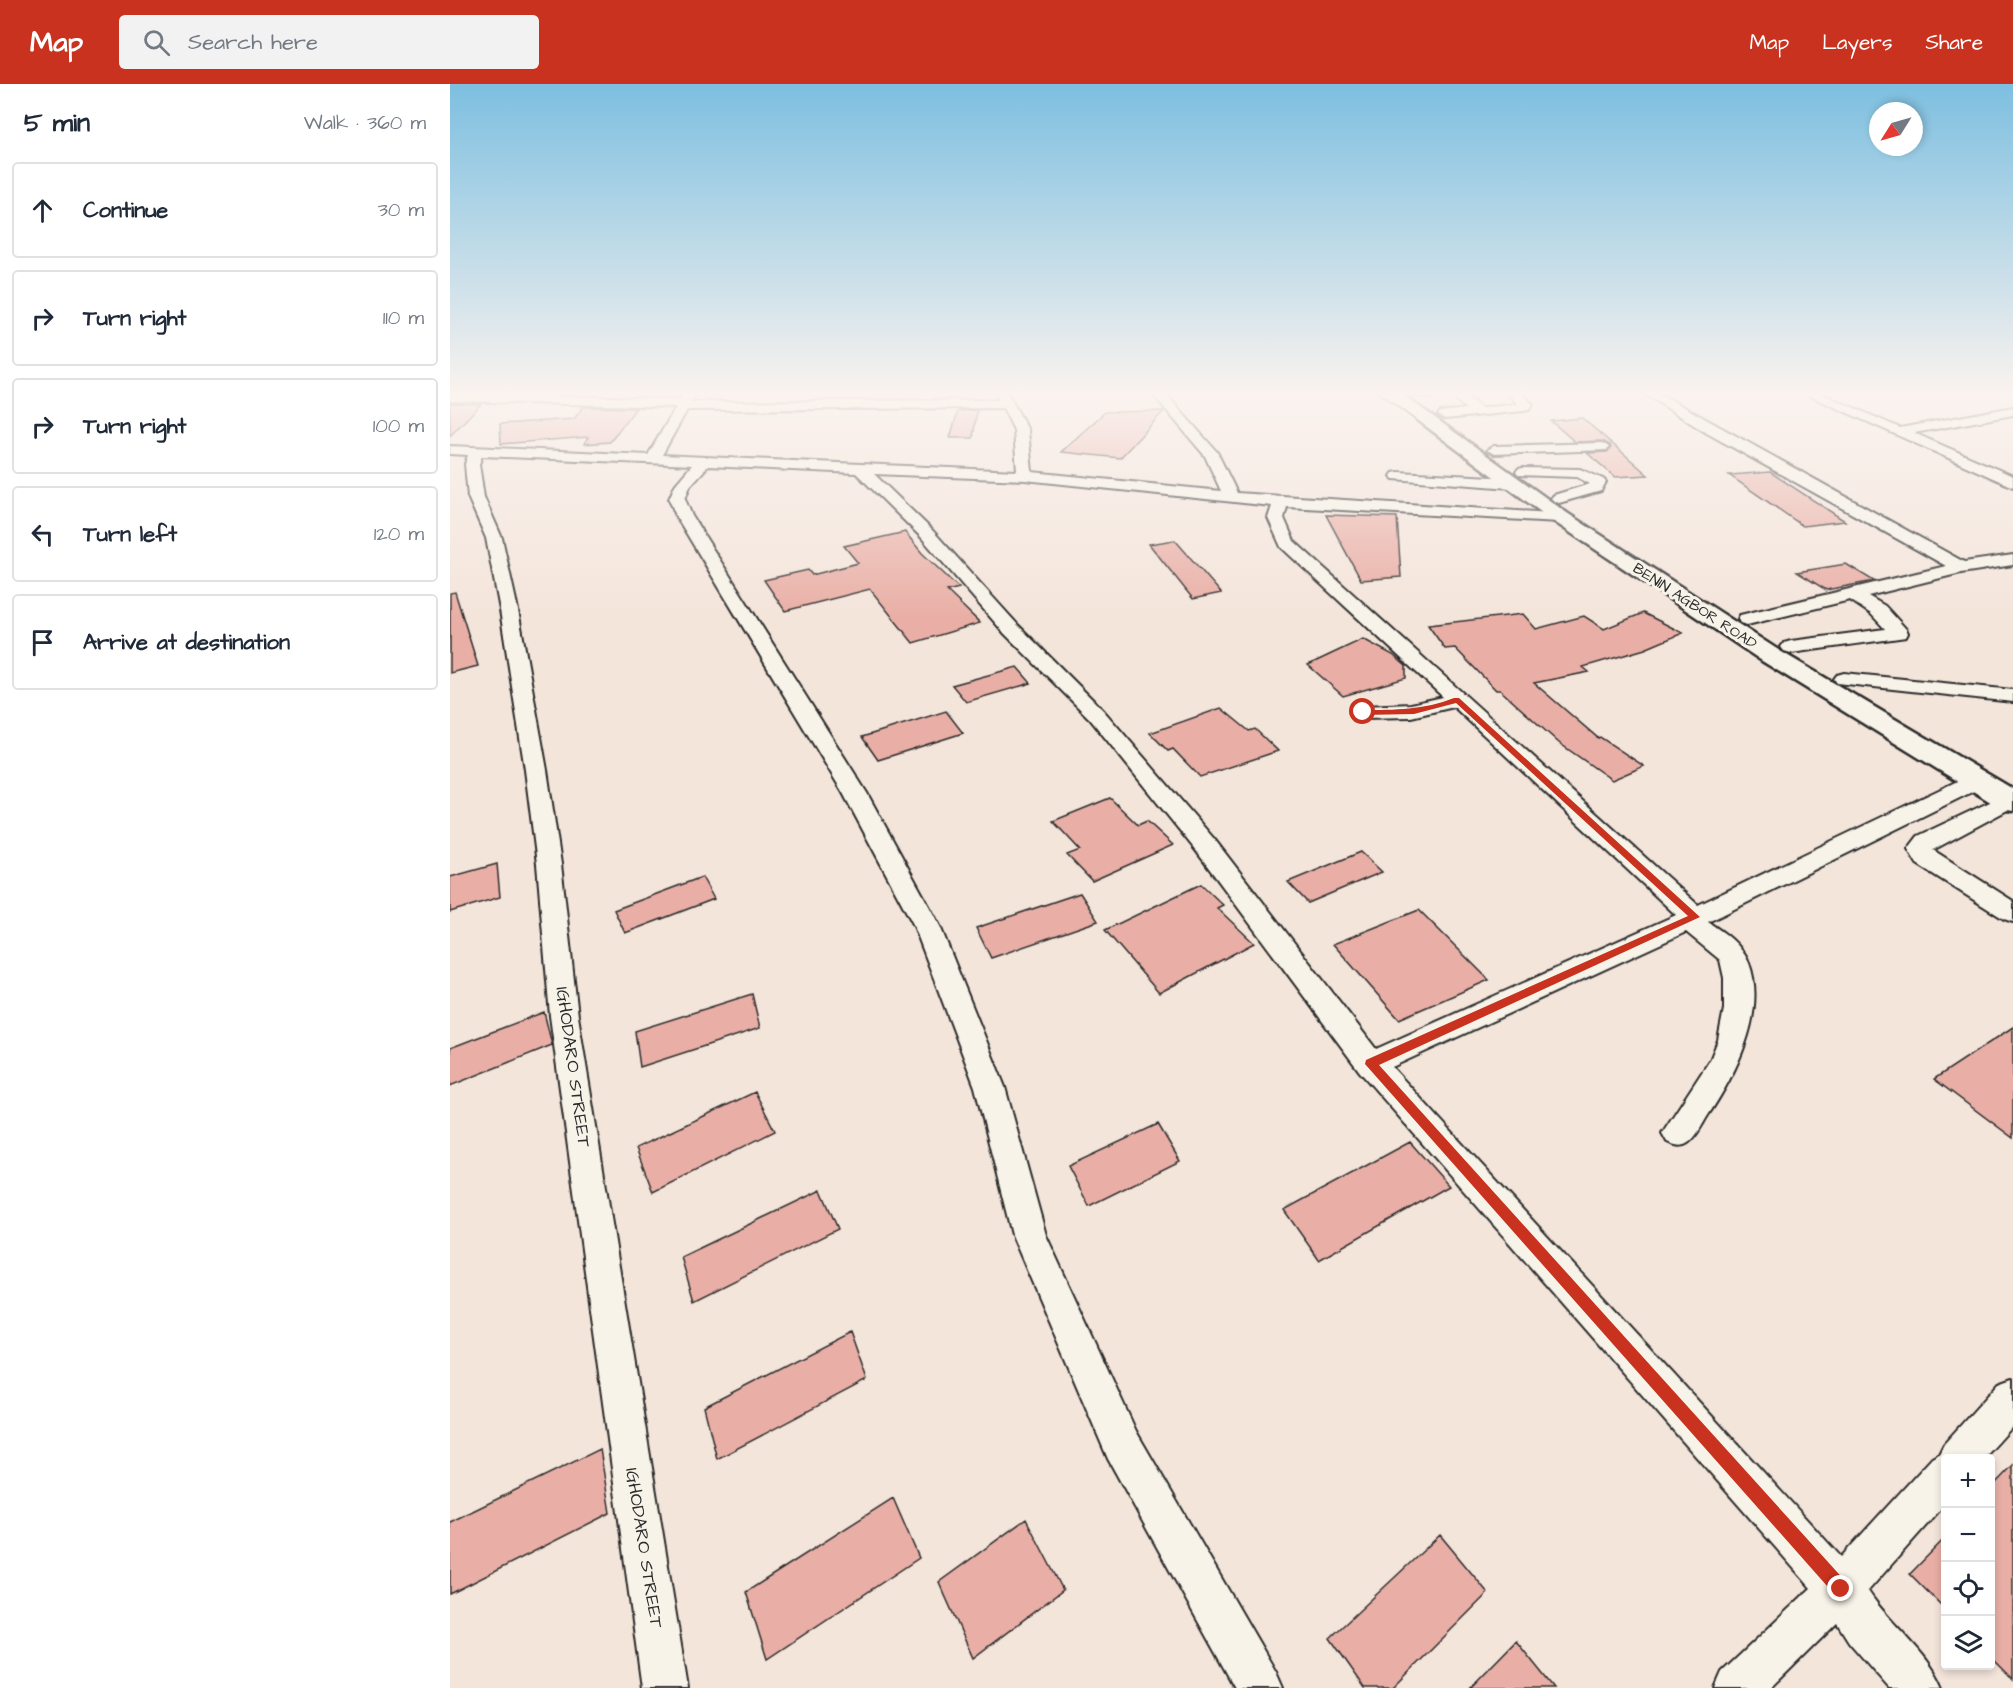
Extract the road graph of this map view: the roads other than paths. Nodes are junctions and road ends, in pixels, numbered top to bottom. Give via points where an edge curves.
1 (472, 467) edge
2 (699, 467) edge
3 (838, 467) edge
4 (1024, 467) edge
5 (1218, 467) edge
6 (1502, 467) edge
7 (1508, 467) edge
8 (1778, 467) edge
9 (1978, 467) edge
10 (860, 468) junction
11 (1025, 476) junction
12 (1398, 476) dead end
13 (1517, 477) junction
14 (2013, 482) edge
15 (1231, 496) junction
16 (1281, 502) junction
17 (1559, 508) junction
18 (2013, 560) edge
19 (1960, 568) junction
20 (1853, 594) junction
21 (1747, 619) junction
22 (1791, 647) junction
23 (1844, 679) junction
24 (2013, 696) edge
25 (1457, 699) junction
26 (1363, 712) dead end
27 (1976, 781) junction
28 (2012, 795) edge
29 (2013, 913) edge
30 (1692, 918) junction
31 (1371, 1064) junction
32 (1678, 1133) dead end
33 (2013, 1397) edge
34 (1962, 1454) edge
35 (1941, 1478) edge
36 (1841, 1589) junction
37 (666, 1688) edge
38 (1260, 1688) edge
39 (1738, 1688) edge
40 (1920, 1688) edge

1 - 37 street, IGHODARO STREET via 476,497 494,538 534,758 564,1016
2 - 38 street via 677,499 684,516 855,793 927,926 990,1086 1029,1235 1122,1445
3 - 10 street
4 - 11 street
5 - 15 street
6 - 13 highway, BENIN AGBOR ROAD
7 - 13 highway, BENIN AGBOR ROAD
8 - 19 street
9 - 14 street
10 - 11 street
10 - 31 street via 1097,716 1206,846
11 - 15 street
12 - 13 street
13 - 17 highway, BENIN AGBOR ROAD
13 - 17 street via 1580,473 1598,482 1596,488
15 - 16 street
16 - 17 street
16 - 25 street via 1276,518 1287,543
17 - 21 highway, BENIN AGBOR ROAD
17 - 27 highway, BENIN AGBOR ROAD via 1771,656
18 - 19 street
19 - 20 street
20 - 21 street
20 - 22 street via 1878,610 1899,633
21 - 22 highway, BENIN AGBOR ROAD
22 - 23 highway, BENIN AGBOR ROAD
23 - 24 street
23 - 28 highway, BENIN AGBOR ROAD
25 - 26 street via 1414,712
25 - 30 street
27 - 28 highway, BENIN AGBOR ROAD
27 - 30 street
28 - 29 street via 1920,849 1926,858
30 - 31 street
30 - 32 street via 1731,956 1738,975 1737,1017 1725,1061
31 - 36 street
33 - 34 street
35 - 36 street
36 - 39 street
36 - 40 street via 1865,1626

